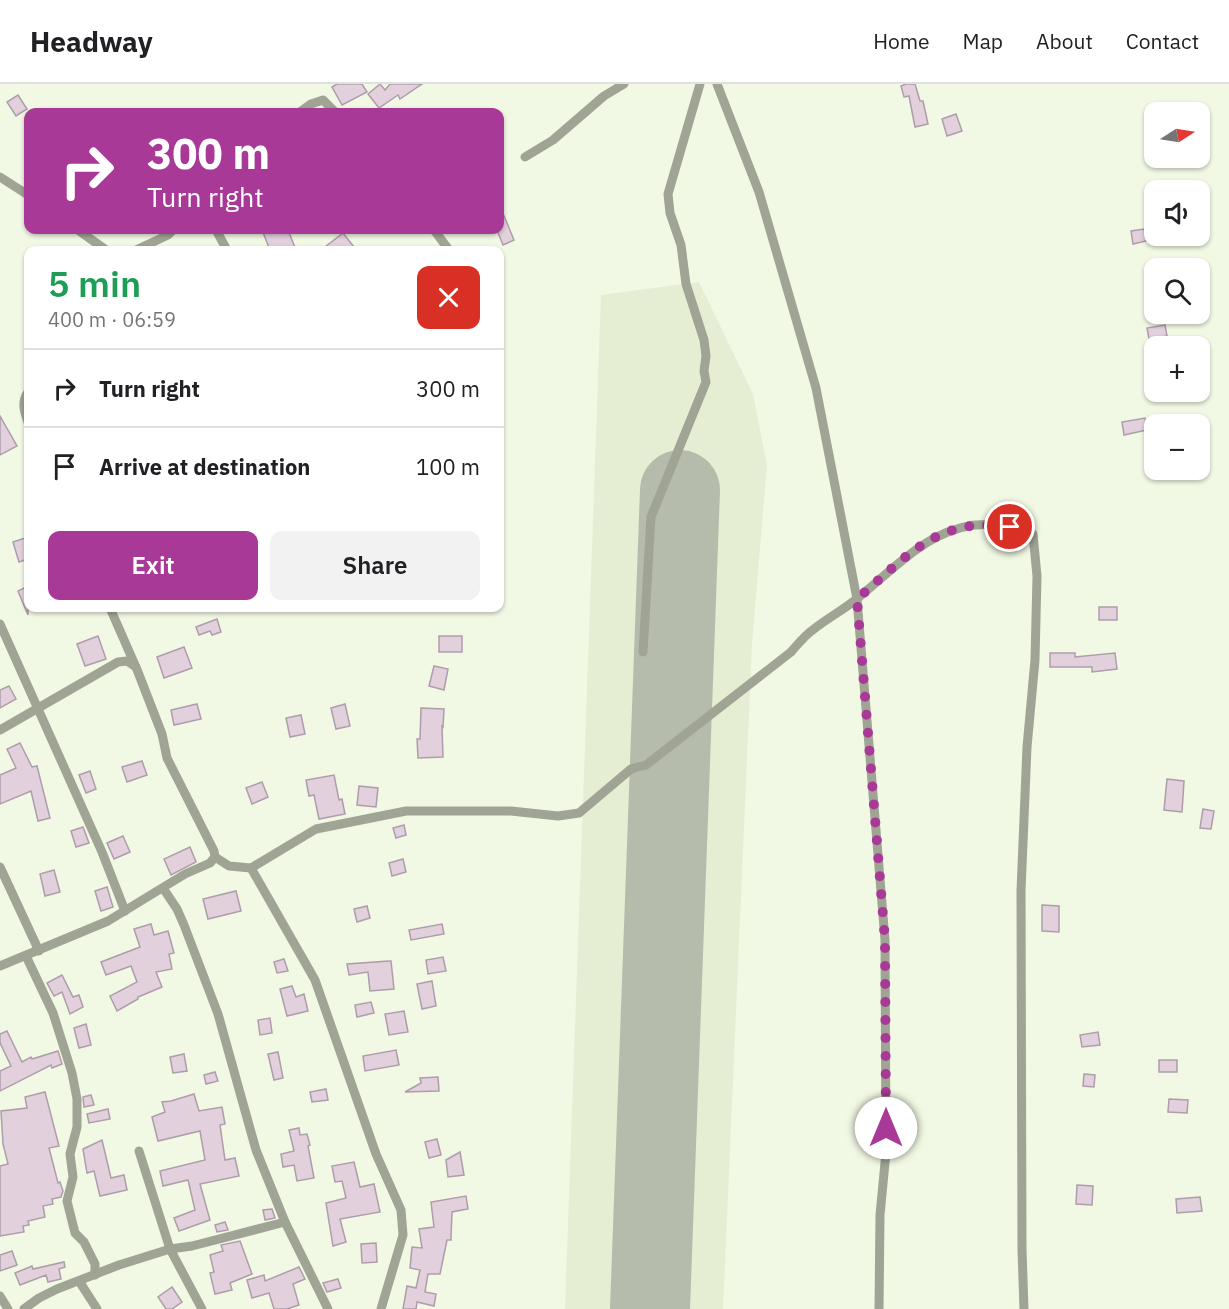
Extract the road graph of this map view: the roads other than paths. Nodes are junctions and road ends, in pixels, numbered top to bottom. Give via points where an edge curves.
1 (624, 84) edge
2 (700, 84) edge
3 (717, 84) edge
4 (306, 108) edge
5 (331, 108) edge
6 (525, 157) dead end
7 (0, 177) edge
8 (24, 192) edge
9 (84, 234) edge
10 (169, 234) edge
11 (100, 246) edge
12 (144, 246) edge
13 (857, 599) junction
14 (112, 612) edge
15 (0, 624) edge
16 (643, 652) dead end
17 (136, 667) junction
18 (37, 709) junction
19 (0, 730) edge
20 (215, 857) junction
21 (0, 867) edge
22 (251, 868) junction
23 (163, 888) junction
24 (125, 911) junction
25 (39, 951) junction
26 (26, 956) junction
27 (0, 966) edge
28 (139, 1151) dead end
29 (285, 1222) junction
30 (170, 1250) junction
31 (95, 1275) junction
32 (79, 1281) junction
33 (0, 1296) edge
34 (8, 1309) edge
35 (24, 1309) edge
36 (97, 1309) edge
37 (202, 1309) edge
38 (328, 1309) edge
39 (381, 1309) edge
40 (879, 1309) edge
41 (1024, 1309) edge

1 - 6 street
2 - 16 street via 668,194 686,284 704,340 706,382 651,517
3 - 13 street via 759,192 813,376
4 - 5 street via 323,100
7 - 8 street
9 - 11 street
10 - 12 street
13 - 22 street via 811,631 791,652 646,765 631,769 579,813 558,816 511,811 406,811 316,829
13 - 40 street via 885,940 886,1152 880,1215
13 - 41 street via 938,535 966,525 994,524 1033,534 1037,576 1035,660 1021,891
14 - 17 street
15 - 18 street
17 - 18 street via 127,661 118,662
17 - 20 street via 162,734 167,758
18 - 19 street
18 - 24 street
20 - 22 street via 229,866
20 - 23 street
21 - 25 street
22 - 39 street via 315,980 376,1154 401,1210 403,1235
23 - 24 street
23 - 29 street via 184,925 218,1014 256,1150
24 - 25 street
25 - 26 street
26 - 27 street
26 - 31 street via 53,1013 72,1073 77,1127 70,1154 73,1177 67,1200 75,1233 95,1264
28 - 30 street
29 - 30 street
29 - 38 street
30 - 31 street
30 - 37 street
31 - 32 street
32 - 35 street
32 - 36 street
33 - 34 street

